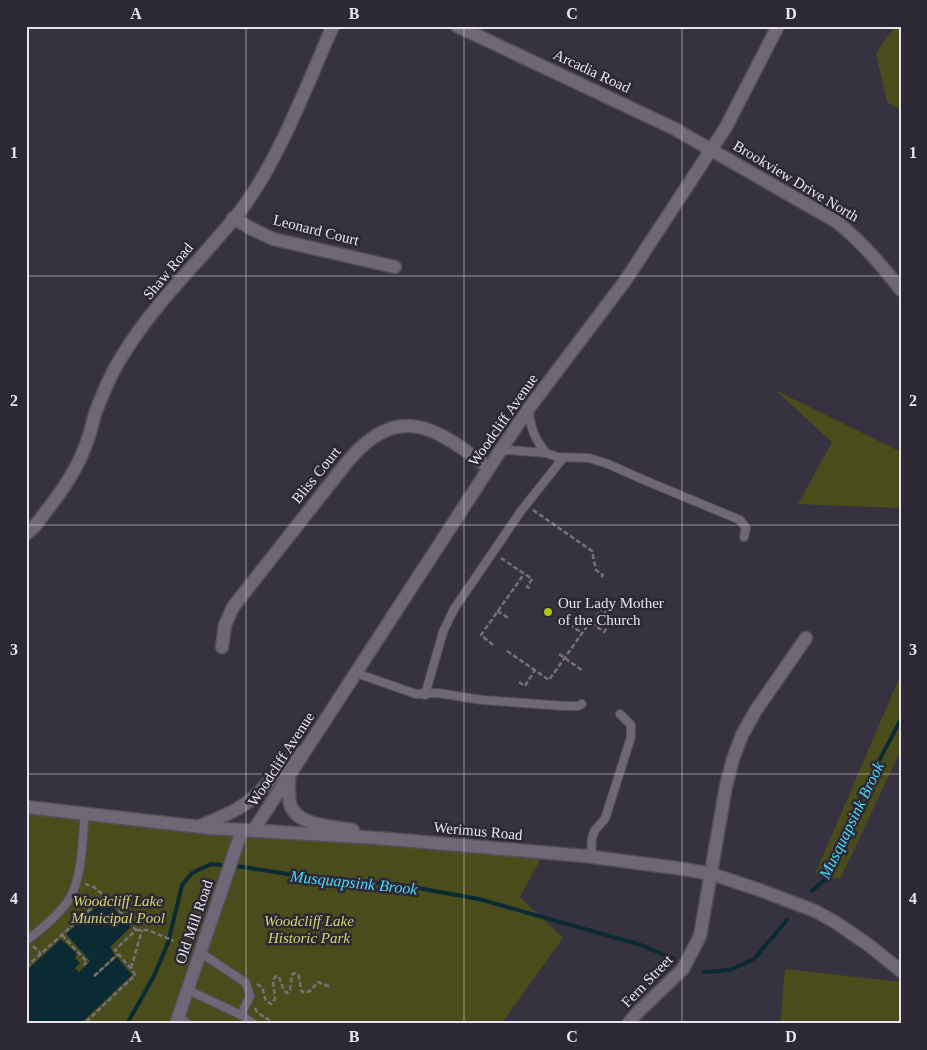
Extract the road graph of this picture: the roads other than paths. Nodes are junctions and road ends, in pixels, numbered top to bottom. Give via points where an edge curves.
1 (333, 26) edge
2 (457, 26) edge
3 (778, 26) edge
4 (712, 149) junction
5 (233, 218) junction
6 (395, 267) dead end
7 (901, 290) edge
8 (529, 408) junction
9 (500, 452) junction
10 (546, 453) junction
11 (563, 458) junction
12 (489, 468) junction
13 (26, 534) edge
14 (744, 537) dead end
15 (806, 638) dead end
16 (222, 647) dead end
17 (356, 673) junction
18 (425, 695) junction
19 (582, 704) dead end
20 (620, 714) dead end
21 (306, 750) junction
22 (289, 776) junction
23 (26, 807) edge
24 (85, 814) junction
25 (199, 827) junction
26 (248, 831) junction
27 (377, 838) junction
28 (591, 857) junction
29 (712, 874) junction
30 (26, 941) edge
31 (200, 953) junction
32 (901, 971) edge
33 (188, 990) junction
34 (241, 1015) junction
35 (181, 1022) edge
36 (254, 1024) edge
37 (628, 1024) edge

1 - 5 street, Shaw Road via 262,179
2 - 4 street, Arcadia Road
3 - 4 street, Woodcliff Avenue
4 - 7 street, Brookview Drive North via 837,222 875,256
4 - 8 street, Woodcliff Avenue via 624,281
5 - 6 street, Leonard Court via 273,239
5 - 13 street, Shaw Road via 141,327 123,354 107,383 75,471
8 - 9 street, Woodcliff Avenue
8 - 10 lane via 533,433
9 - 10 lane
9 - 12 street, Woodcliff Avenue
10 - 11 lane
11 - 14 lane via 589,458 608,464 740,520 746,528
11 - 18 lane via 454,609 443,632
12 - 16 street, Bliss Court via 454,441 428,429 403,426 375,435 348,461 233,607 225,624
12 - 17 street, Woodcliff Avenue
15 - 29 street, Fern Street via 742,735 726,786
17 - 18 lane
17 - 21 street, Woodcliff Avenue
18 - 19 lane via 438,692 497,701 565,706
20 - 28 lane via 630,725 631,737 605,819 592,838
21 - 22 street, Woodcliff Avenue
21 - 25 street via 281,766 254,797
22 - 26 street, Woodcliff Avenue
22 - 27 street via 291,806 298,816 309,822
23 - 24 street, Werimus Road
24 - 25 street, Werimus Road
24 - 30 lane via 72,895
25 - 26 street, Werimus Road
26 - 27 street, Werimus Road
26 - 31 street, Old Mill Road via 233,857
27 - 28 street, Werimus Road
28 - 29 street, Werimus Road
29 - 32 street, Werimus Road via 815,911 870,946
29 - 37 street, Fern Street via 700,936 692,954 683,969
31 - 33 street, Old Mill Road
31 - 34 lane via 246,983 250,996
33 - 34 lane
33 - 35 street, Old Mill Road
34 - 36 lane

